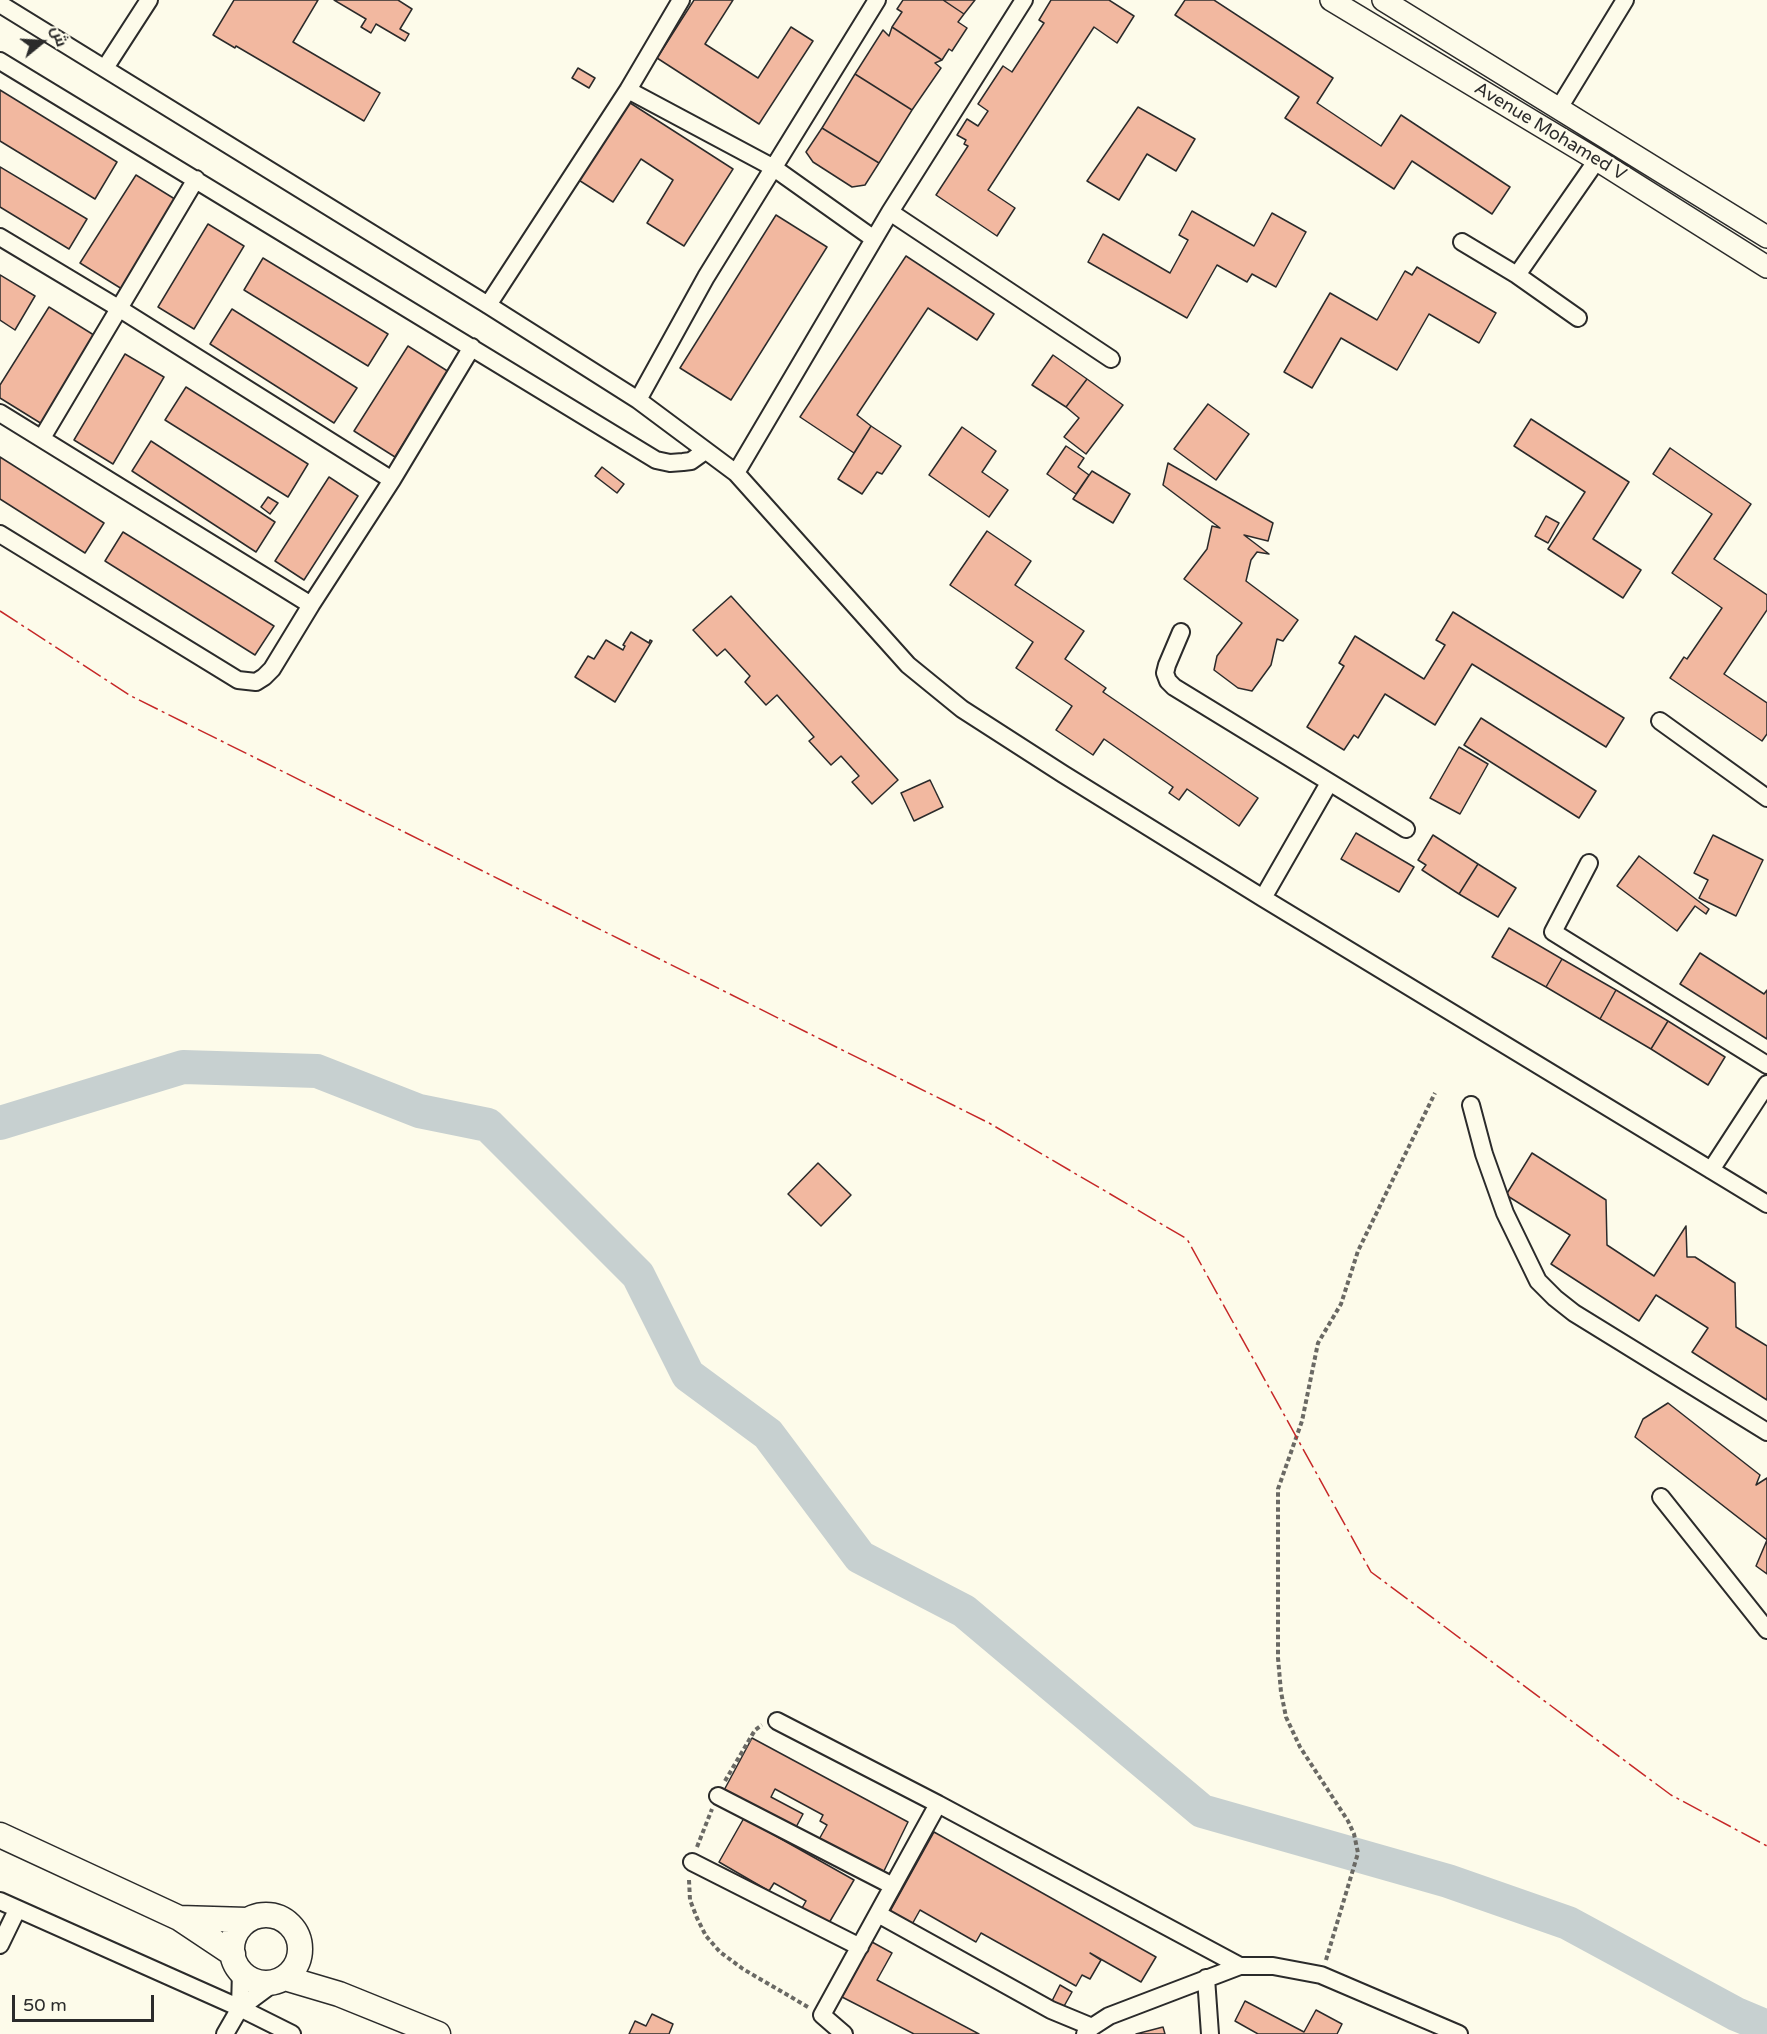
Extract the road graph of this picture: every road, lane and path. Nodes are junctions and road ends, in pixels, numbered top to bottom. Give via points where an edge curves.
1 (149, 0) edge
2 (681, 0) edge
3 (877, 0) edge
4 (1024, 0) edge
5 (1331, 0) edge
6 (1383, 0) edge
7 (1625, 0) edge
8 (0, 4) edge
9 (0, 61) edge
10 (105, 68) junction
11 (628, 90) junction
12 (1559, 108) junction
13 (1597, 160) junction
14 (774, 168) junction
15 (196, 179) junction
16 (890, 212) junction
17 (0, 237) edge
18 (1767, 237) edge
19 (874, 239) junction
20 (1462, 242) dead end
21 (1767, 267) edge
22 (1517, 275) junction
23 (488, 305) junction
24 (120, 309) junction
25 (1578, 318) dead end
26 (472, 347) junction
27 (1111, 359) dead end
28 (638, 400) junction
29 (0, 413) edge
30 (42, 438) junction
31 (705, 451) junction
32 (736, 472) junction
33 (392, 480) junction
34 (0, 534) edge
35 (311, 605) junction
36 (1181, 632) dead end
37 (1660, 721) dead end
38 (1329, 783) junction
39 (1767, 798) edge
40 (1406, 829) dead end
41 (1589, 863) dead end
42 (1263, 898) junction
43 (1767, 1065) edge
44 (1767, 1084) edge
45 (1434, 1093) dead end
46 (1471, 1105) dead end
47 (1711, 1170) junction
48 (1767, 1204) edge
49 (1767, 1432) edge
50 (1661, 1497) dead end
51 (1767, 1630) edge
52 (777, 1721) dead end
53 (718, 1796) dead end
54 (938, 1804) junction
55 (0, 1835) edge
56 (692, 1862) dead end
57 (893, 1887) junction
58 (0, 1901) edge
59 (17, 1910) junction
60 (878, 1914) junction
61 (179, 1918) junction
62 (247, 1920) junction
63 (0, 1945) edge
64 (860, 1947) junction
65 (301, 1951) junction
66 (237, 1963) junction
67 (1240, 1966) junction
68 (1321, 1975) junction
69 (1206, 1978) junction
70 (280, 1980) junction
71 (339, 1994) junction
72 (240, 2008) junction
73 (1089, 2030) edge
74 (225, 2034) edge
75 (292, 2034) edge
76 (438, 2034) edge
77 (844, 2034) edge
78 (1210, 2034) edge
79 (1459, 2034) edge

1 - 10 street
2 - 11 street
3 - 14 street
4 - 16 street
5 - 13 street, Avenue Mohamed V
6 - 12 street, Avenue Mohamed V
7 - 12 street
8 - 10 street
9 - 15 street
10 - 23 street
11 - 14 street
11 - 23 street
12 - 18 street, Avenue Mohamed V
13 - 21 street, Avenue Mohamed V
13 - 22 street
14 - 19 street
14 - 28 street via 706,277
15 - 24 street
15 - 26 street
16 - 19 street
16 - 27 street
17 - 24 street
19 - 32 street
20 - 22 street
22 - 25 street
23 - 28 street
24 - 30 street
24 - 33 street
26 - 31 street via 656,460 683,462
26 - 33 street
28 - 31 street
29 - 30 street
30 - 35 street
31 - 32 street
32 - 42 street via 908,664 962,709
33 - 35 street
34 - 35 street via 238,680 256,682 272,669
36 - 38 street via 1167,666 1168,681
37 - 39 street
38 - 40 street
38 - 42 street
41 - 43 street via 1553,932
42 - 47 street
44 - 47 street
45 - 68 path via 1358,1251 1341,1304 1318,1342 1302,1421 1278,1489 1278,1658 1286,1717 1300,1747 1348,1821 1358,1853
46 - 49 street via 1505,1213 1538,1281 1574,1313
47 - 48 street
50 - 51 street
52 - 54 street
53 - 57 street
54 - 57 street
54 - 67 street
55 - 61 main road
56 - 64 street
57 - 60 street
58 - 59 street
59 - 63 street
59 - 72 street
60 - 64 street
60 - 73 street
61 - 62 main road
61 - 66 main road
62 - 65 main road via 271,1914 283,1918 299,1938
62 - 66 main road via 233,1941
64 - 77 street via 822,2015
65 - 70 main road via 296,1966
65 - 71 main road
66 - 70 main road via 247,1977 256,1981
66 - 72 street
67 - 68 street via 1273,1966
67 - 69 street
68 - 79 street
69 - 73 street via 1126,2009
69 - 78 street
70 - 71 main road
70 - 72 street
71 - 76 main road
72 - 74 street
72 - 75 street

